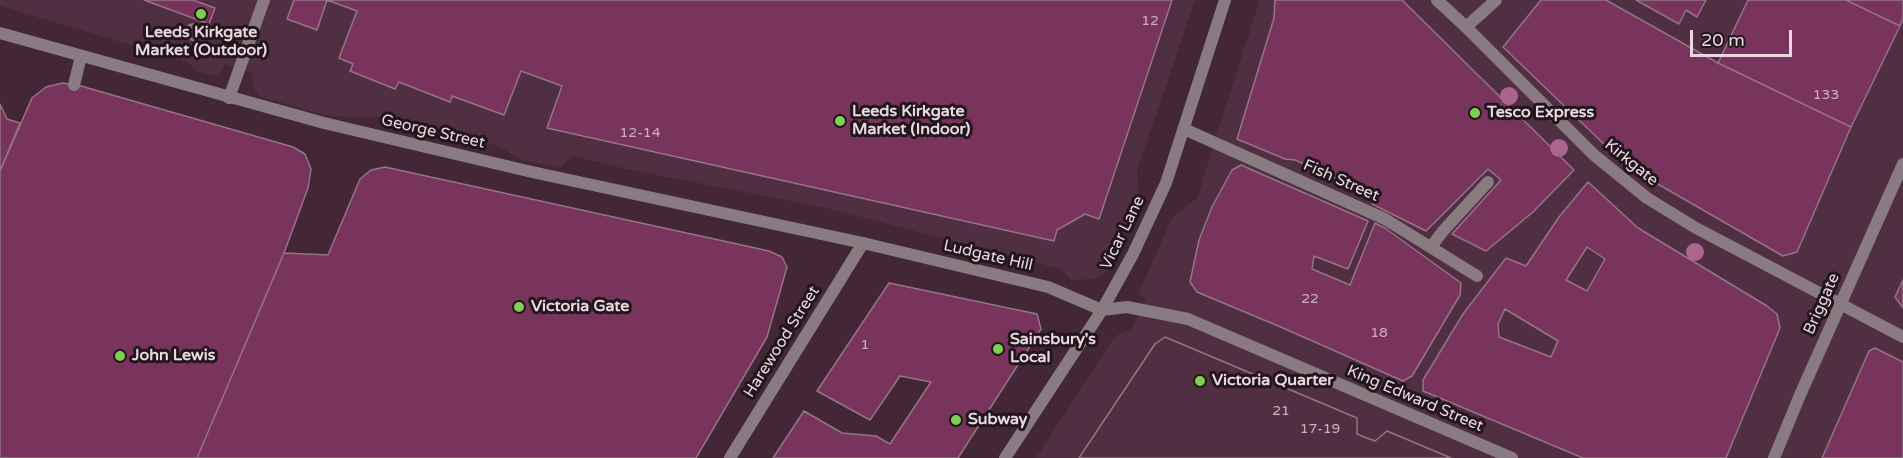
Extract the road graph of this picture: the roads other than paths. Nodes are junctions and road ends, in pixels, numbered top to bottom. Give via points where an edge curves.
1 (264, 0) edge
2 (1225, 0) edge
3 (1437, 0) edge
4 (1496, 0) edge
5 (1466, 27) junction
6 (0, 33) edge
7 (81, 56) junction
8 (74, 85) dead end
9 (229, 98) junction
10 (1184, 129) junction
11 (1903, 164) edge
12 (1488, 182) dead end
13 (863, 243) junction
14 (1431, 247) junction
15 (1477, 276) dead end
16 (1840, 305) junction
17 (1102, 310) junction
18 (1903, 337) edge
19 (730, 458) edge
20 (1005, 458) edge
21 (1512, 458) edge
22 (1774, 458) edge

1 - 9 street
2 - 10 street, Vicar Lane
3 - 5 street, Kirkgate
4 - 5 street
5 - 16 street, Kirkgate via 1594,155 1647,198
6 - 7 street, George Street
7 - 8 street
7 - 9 street, George Street
9 - 13 street, George Street via 532,172
10 - 14 street, Fish Street via 1385,219
10 - 17 street, Vicar Lane via 1166,183
11 - 16 street, Briggate
12 - 14 street
13 - 17 street, Ludgate Hill via 1048,287
13 - 19 street, Harewood Street
14 - 15 street, Fish Street
16 - 18 street, Kirkgate
16 - 22 street, Briggate
17 - 20 street, Vicar Lane
17 - 21 street, King Edward Street via 1127,307 1188,319

